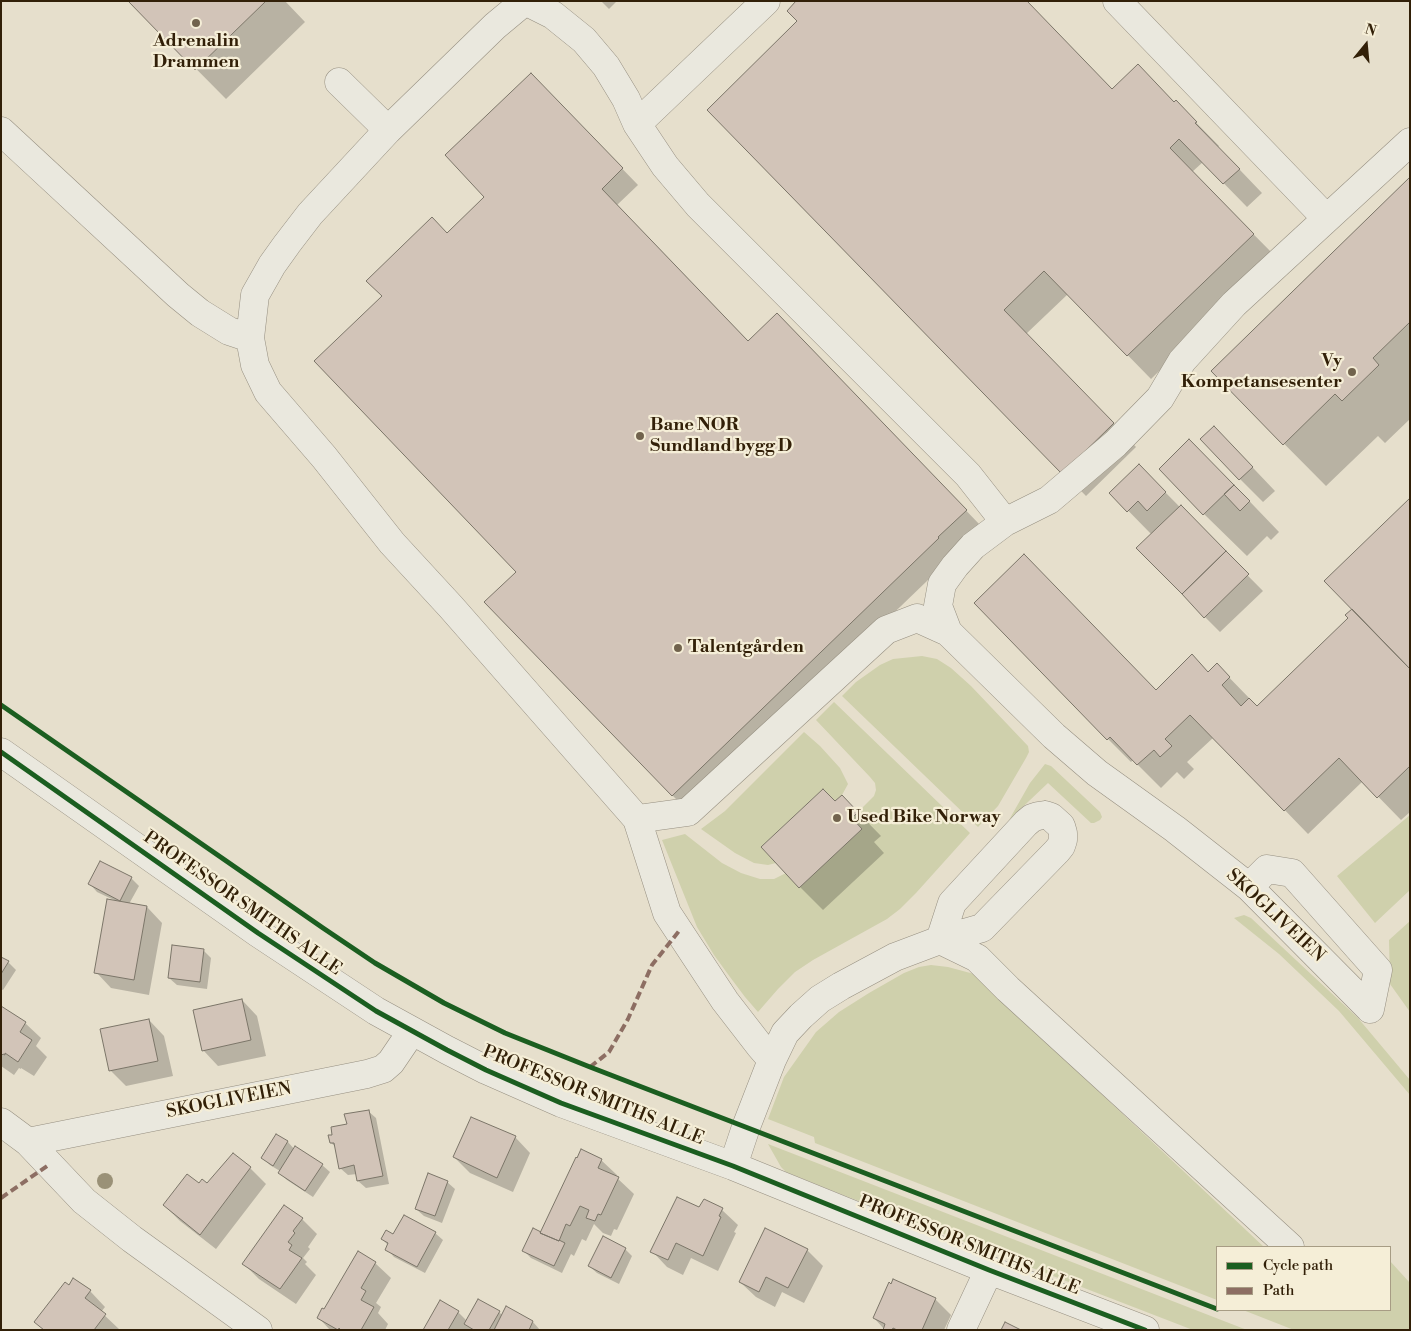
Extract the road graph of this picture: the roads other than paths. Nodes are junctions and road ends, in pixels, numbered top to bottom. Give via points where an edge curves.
1 (525, 1) edge
2 (766, 1) edge
3 (1117, 1) edge
4 (339, 82) dead end
5 (637, 124) junction
6 (388, 130) junction
7 (1, 131) edge
8 (1410, 142) edge
9 (1326, 218) junction
10 (250, 338) junction
11 (1005, 522) junction
12 (948, 632) junction
13 (1, 752) edge
14 (637, 820) junction
15 (1249, 887) junction
16 (940, 940) junction
17 (412, 1031) junction
18 (772, 1060) junction
19 (1, 1122) edge
20 (28, 1142) junction
21 (733, 1166) junction
22 (1289, 1246) edge
23 (990, 1270) junction
24 (258, 1330) edge
25 (961, 1330) edge
26 (1145, 1330) edge

1 - 5 street via 553,15 584,40 606,66
1 - 6 street
2 - 5 street
3 - 9 street
4 - 6 street
5 - 11 street via 665,166 698,205 968,475
6 - 10 street via 310,214 272,265 255,296
7 - 10 street via 178,295 230,331
8 - 9 street
9 - 11 street via 1234,304 1182,361 1160,398 1115,444 1049,500
10 - 14 street via 255,365 268,392 392,543
11 - 12 street via 973,546 942,584 938,606
12 - 14 street via 917,618 886,630 688,812
12 - 15 street, SKOGLIVEIEN via 1054,736 1097,773
13 - 17 street, PROFESSOR SMITHS ALLE via 258,934
14 - 18 street via 667,913 725,1001
15 - 15 street, SKOGLIVEIEN via 1370,1009 1378,970 1292,873 1267,869
16 - 16 street via 982,928 1061,846 1063,833 1057,821 1045,815 1026,823 952,903
16 - 18 street via 895,957 820,999 785,1033
16 - 22 street via 977,958
17 - 20 street, SKOGLIVEIEN via 383,1069
17 - 21 street, PROFESSOR SMITHS ALLE via 486,1070 552,1099
18 - 21 street
19 - 20 street
20 - 24 street via 84,1201
21 - 23 street, PROFESSOR SMITHS ALLE
23 - 25 street
23 - 26 street, PROFESSOR SMITHS ALLE

